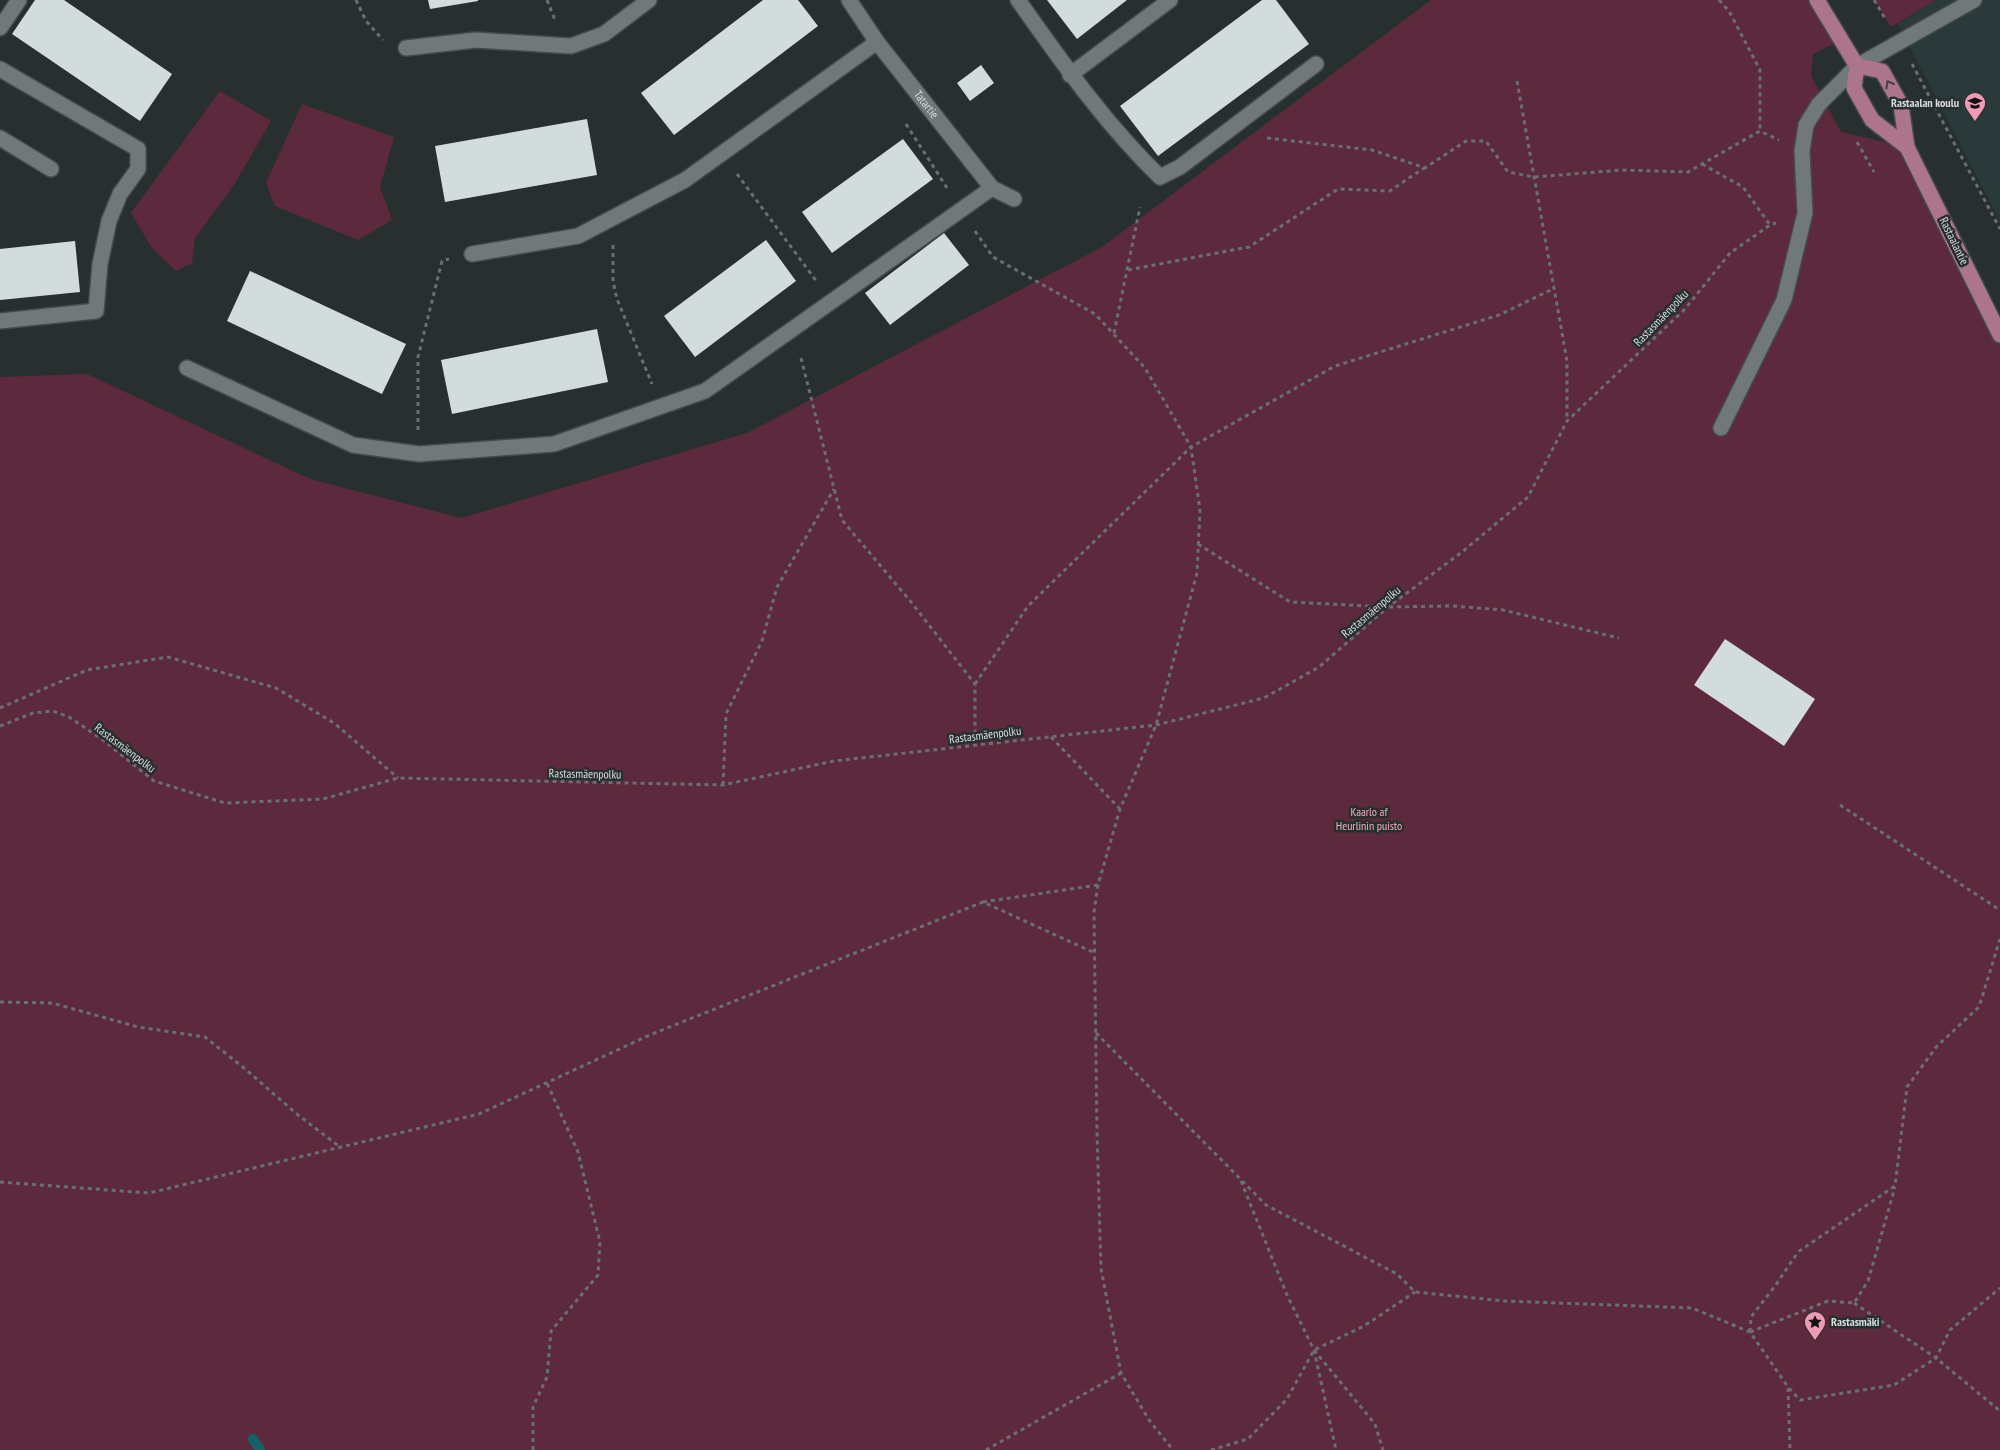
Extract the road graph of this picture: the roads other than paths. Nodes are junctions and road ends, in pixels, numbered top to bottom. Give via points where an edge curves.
1 (19, 0) edge
2 (649, 0) edge
3 (1018, 0) edge
4 (1170, 0) edge
5 (1817, 0) edge
6 (1974, 0) edge
7 (852, 1) edge
8 (0, 28) edge
9 (877, 42) junction
10 (406, 48) road end
11 (1316, 64) dead end
12 (1856, 66) junction
13 (0, 69) edge
14 (1070, 75) junction
15 (0, 138) edge
16 (1907, 147) junction
17 (51, 169) dead end
18 (992, 188) junction
19 (1014, 199) dead end
20 (472, 254) road end
21 (0, 321) edge
22 (2000, 335) edge
23 (188, 368) dead end
24 (1721, 428) dead end

1 - 8 street
2 - 10 street via 604,34 571,46 476,40
3 - 14 street
4 - 14 street
5 - 12 main road
6 - 12 street
7 - 9 street, Tatartie
9 - 18 street, Tatartie
9 - 20 street via 685,180 578,236
11 - 14 street via 1180,167 1160,177 1129,146
12 - 16 main road, Rastaalantie via 1854,88 1872,120
16 -> 12 main road, Rastaalantie via 1901,105 1882,71
12 - 24 street via 1820,104 1806,125 1802,151 1805,213 1784,300
13 - 21 street via 138,149 138,169 120,194 109,221 100,264 96,311
15 - 17 street
16 - 22 main road, Rastaalantie
18 - 19 street, Tatartie
18 - 23 street via 705,391 554,444 418,454 353,445

